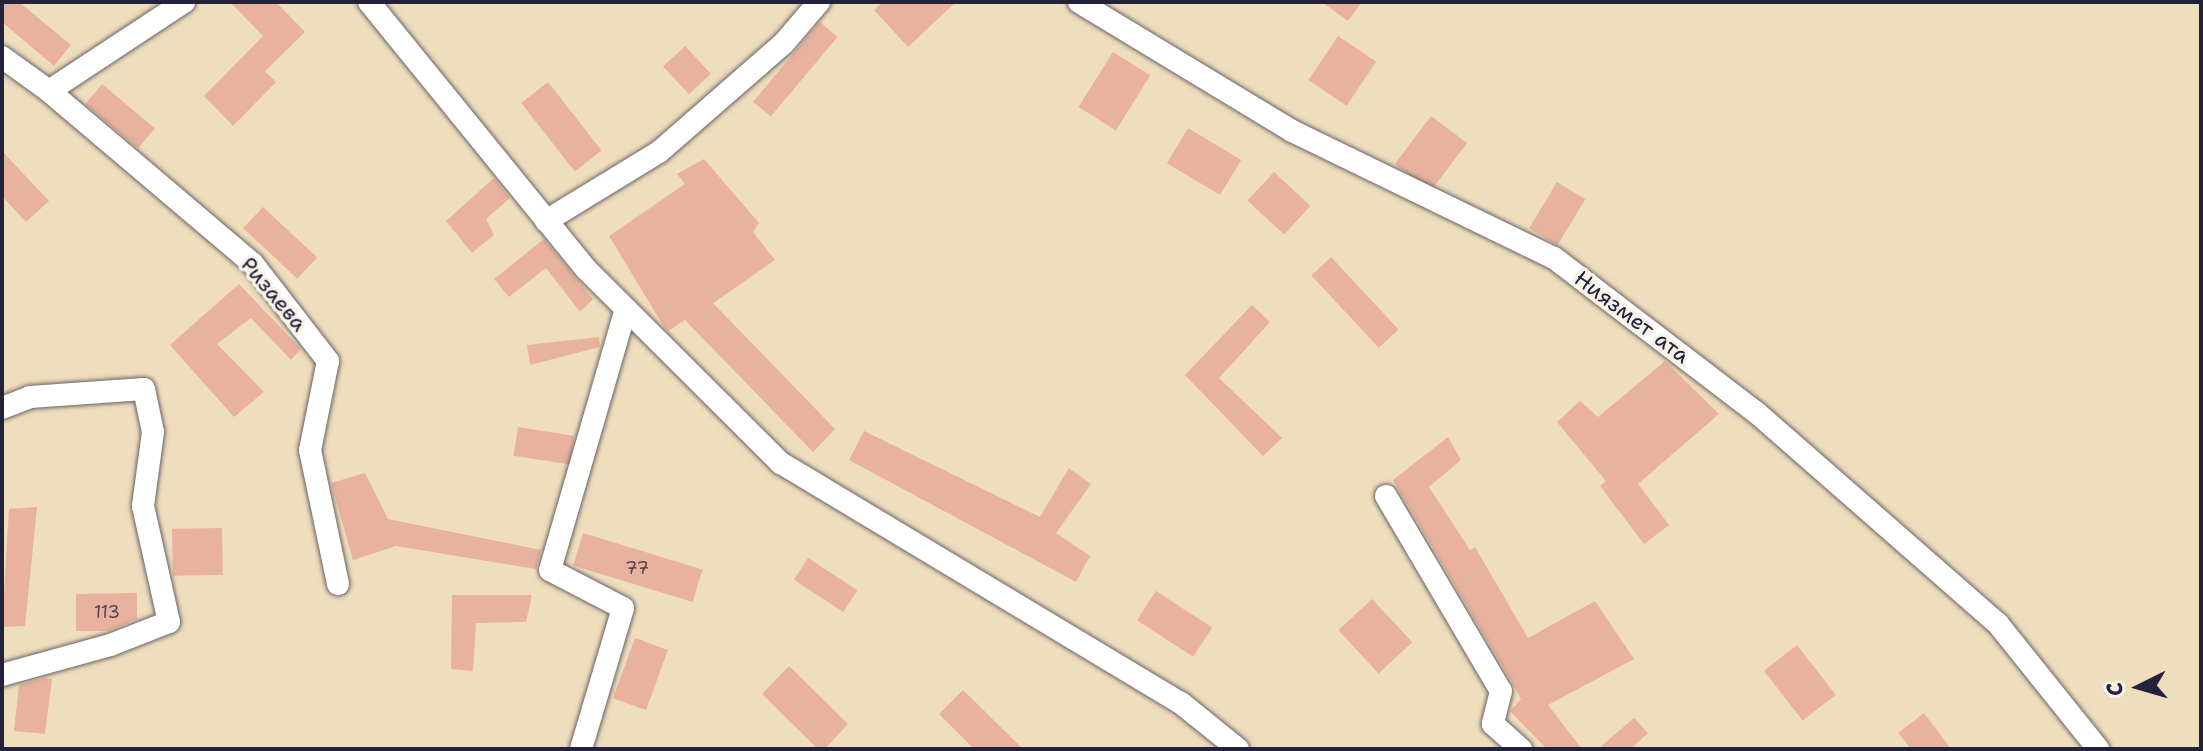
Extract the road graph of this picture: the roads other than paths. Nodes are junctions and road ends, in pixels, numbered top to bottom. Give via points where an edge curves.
1 (184, 2) edge
2 (369, 2) edge
3 (819, 2) edge
4 (1079, 2) edge
5 (2, 57) edge
6 (49, 91) junction
7 (546, 221) junction
8 (626, 309) junction
9 (2, 408) edge
10 (1386, 496) dead end
11 (338, 584) dead end
12 (2, 675) edge
13 (581, 749) edge
14 (1238, 749) edge
15 (1521, 749) edge
16 (2098, 749) edge

1 - 6 street
2 - 7 street
3 - 7 street via 784,43 659,152
4 - 16 street, Ниязмет ата via 1292,131 1554,258 1757,413 1998,624
5 - 6 street, Ризаева
6 - 11 street, Ризаева via 253,264 328,361 310,450
7 - 8 street
8 - 13 street via 550,570 623,608
8 - 14 street via 781,463 1181,703
9 - 12 street via 30,397 144,389 153,432 143,506 169,622 110,645
10 - 15 street via 1501,691 1493,724

